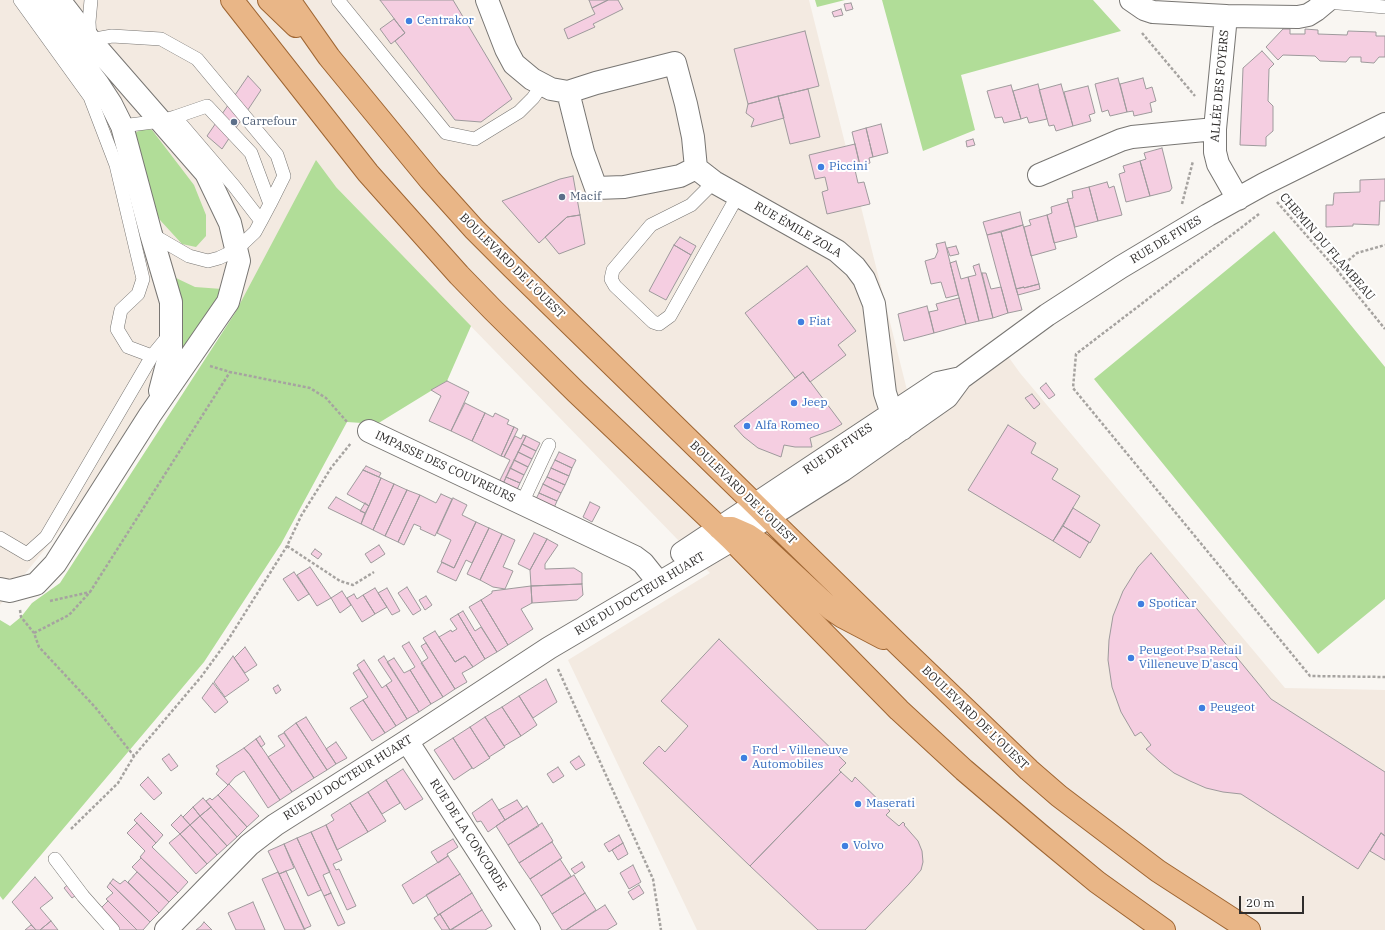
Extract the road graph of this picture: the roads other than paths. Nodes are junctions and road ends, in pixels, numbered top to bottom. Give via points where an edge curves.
1 (20, 0) edge
2 (34, 0) edge
3 (59, 0) edge
4 (91, 0) edge
5 (232, 0) edge
6 (269, 0) edge
7 (289, 0) edge
8 (338, 0) edge
9 (487, 0) edge
10 (1132, 0) edge
11 (1327, 1) edge
12 (1385, 7) edge
13 (1226, 16) junction
14 (90, 40) junction
15 (329, 57) junction
16 (542, 85) junction
17 (568, 92) junction
18 (168, 119) junction
19 (1385, 124) edge
20 (122, 126) junction
21 (1206, 130) junction
22 (696, 168) junction
23 (1039, 175) dead end
24 (714, 182) junction
25 (738, 195) junction
26 (1238, 199) junction
27 (270, 204) junction
28 (261, 221) junction
29 (151, 234) junction
30 (236, 250) junction
31 (171, 333) junction
32 (152, 356) junction
33 (150, 415) junction
34 (898, 421) junction
35 (363, 432) road end
36 (549, 446) dead end
37 (522, 503) junction
38 (761, 510) junction
39 (732, 534) junction
40 (0, 538) edge
41 (655, 578) junction
42 (5, 590) edge
43 (900, 646) junction
44 (407, 741) junction
45 (55, 859) dead end
46 (113, 930) edge
47 (166, 930) edge
48 (529, 930) edge
49 (1164, 930) edge
50 (1250, 930) edge

1 - 32 lane via 90,97 116,164 143,278 138,294 121,310 117,328 128,347
2 - 20 street via 98,84
3 - 14 street
4 - 14 lane
5 - 39 main road via 368,173 454,270 576,392
6 - 15 main road
7 - 15 main road, BOULEVARD DE L'OUEST
8 - 16 lane via 446,133 475,139 519,112
9 - 16 street via 510,58 522,72
10 - 13 street, ALLÉE DES FOYERS via 1153,12
11 - 12 lane
11 - 13 street, ALLÉE DES FOYERS via 1308,15
13 - 21 street, ALLÉE DES FOYERS
14 - 18 street
14 - 27 lane via 112,36 161,39 198,59 277,155 284,176
15 - 38 main road, BOULEVARD DE L'OUEST via 425,174 474,229
16 - 17 street
17 - 22 street via 584,155 596,188 624,187 680,176
17 - 22 street via 675,63 689,117
18 - 20 lane
18 - 27 lane via 207,106 251,153
18 - 28 lane via 234,186
18 - 30 street via 206,173 230,223
19 - 26 street, RUE DE FIVES
20 - 29 street
21 - 23 street via 1132,137
21 - 26 street, ALLÉE DES FOYERS via 1218,164
22 - 24 street, RUE ÉMILE ZOLA
24 - 25 street, RUE ÉMILE ZOLA
24 - 25 lane via 692,205 651,224 613,270 611,279 615,286 653,322 659,324 670,316
25 - 34 street, RUE ÉMILE ZOLA via 829,246 860,272 874,304 885,393
26 - 34 street, RUE DE FIVES via 1094,284 961,378 938,383
27 - 28 lane
28 - 30 lane via 255,232
29 - 30 lane via 189,256 208,261
29 - 31 street via 171,302
30 - 33 street via 239,261 228,302
31 - 32 lane
31 - 33 street via 171,349 162,386
32 - 40 lane via 46,537 27,554
33 - 42 street via 55,564 36,584
34 - 38 street, RUE DE FIVES
35 - 37 street, IMPASSE DES COUVREURS
36 - 37 lane, IMPASSE DES COUVREURS
37 - 41 street, IMPASSE DES COUVREURS via 635,557
38 - 39 street, RUE DE FIVES
38 - 43 main road, BOULEVARD DE L'OUEST
39 - 41 street, RUE DU DOCTEUR HUART
39 - 43 main road via 760,544 843,617
39 - 49 main road via 899,710 964,770 1097,882
41 - 44 street, RUE DU DOCTEUR HUART
43 - 50 main road, BOULEVARD DE L'OUEST via 1059,796 1158,871
44 - 47 street, RUE DU DOCTEUR HUART via 262,834 234,859
44 - 48 street, RUE DE LA CONCORDE
45 - 46 lane

